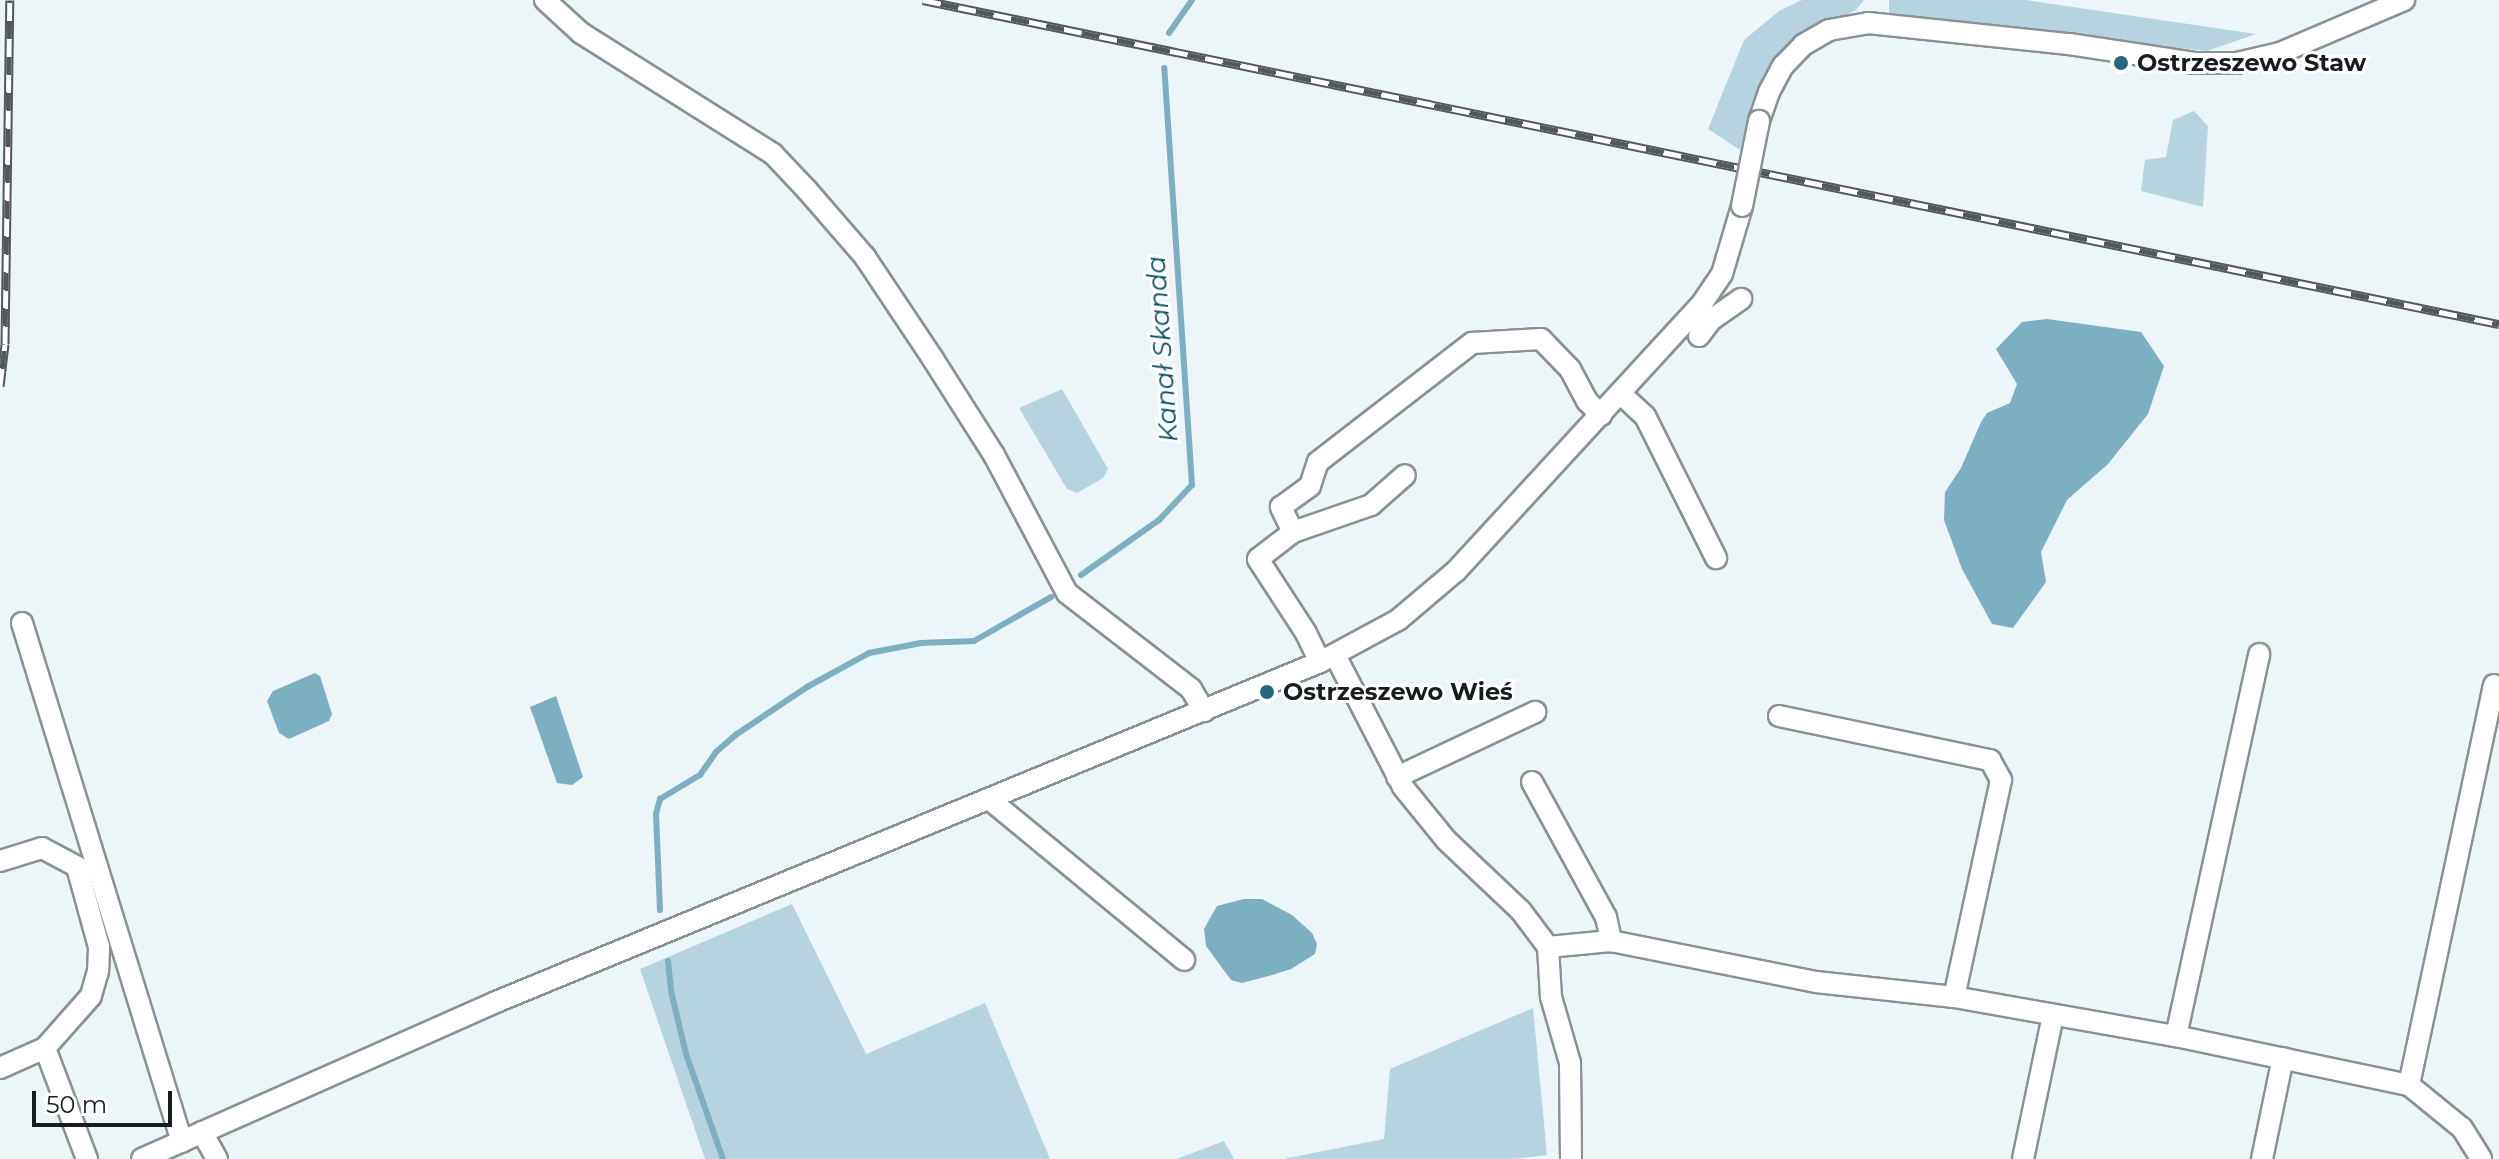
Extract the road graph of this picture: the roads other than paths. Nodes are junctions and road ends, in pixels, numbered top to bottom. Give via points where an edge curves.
1 (545, 0) edge
2 (2404, 0) edge
3 (1741, 299) dead end
4 (1701, 323) junction
5 (1620, 393) junction
6 (1601, 415) junction
7 (1405, 475) dead end
8 (1293, 532) junction
9 (1716, 558) dead end
10 (22, 623) dead end
11 (2259, 654) dead end
12 (1328, 658) junction
13 (2494, 685) dead end
14 (1204, 711) junction
15 (1535, 712) dead end
16 (1779, 716) dead end
17 (1397, 777) junction
18 (1532, 782) dead end
19 (989, 799) junction
20 (0, 861) edge
21 (1611, 941) junction
22 (1548, 947) junction
23 (1184, 960) dead end
24 (1954, 997) junction
25 (2053, 1015) junction
26 (2176, 1036) junction
27 (45, 1048) junction
28 (2283, 1058) junction
29 (0, 1068) edge
30 (2409, 1085) junction
31 (202, 1132) junction
32 (182, 1142) junction
33 (1572, 1150) edge
34 (87, 1159) edge
35 (142, 1159) edge
36 (217, 1159) edge
37 (1587, 1159) edge
38 (2023, 1159) edge
39 (2262, 1159) edge
40 (2481, 1159) edge

1 - 14 street via 581,33 773,154 807,190 865,257 933,359 994,455 1067,593 1191,689
2 - 4 street, bridge via 2280,53 2237,63 2195,63 1868,23 1829,30 1803,45 1769,92 1722,274
3 - 4 street
4 - 5 street
5 - 6 street
5 - 9 street via 1645,416
6 - 8 street via 1570,369 1541,339 1472,343 1318,462 1310,486 1281,507
6 - 12 street via 1436,590 1398,620
7 - 8 street via 1371,505
8 - 12 street via 1258,559
10 - 32 street
11 - 26 street
12 - 14 street
12 - 17 street
13 - 30 street
14 - 19 street
15 - 17 street
16 - 24 street via 1990,760 2001,780
17 - 22 street via 1446,840 1521,911
18 - 21 street via 1606,917
19 - 23 street
19 - 31 street via 684,923
20 - 27 street via 42,848 77,867 99,947 91,996
21 - 22 street
21 - 24 street via 1816,982
22 - 33 street via 1551,997 1570,1063
24 - 25 street
25 - 26 street
25 - 38 street
26 - 28 street
27 - 29 street
27 - 34 street
28 - 30 street
28 - 39 street
30 - 40 street via 2462,1128
31 - 32 street
31 - 36 street
32 - 35 street
33 - 37 street

